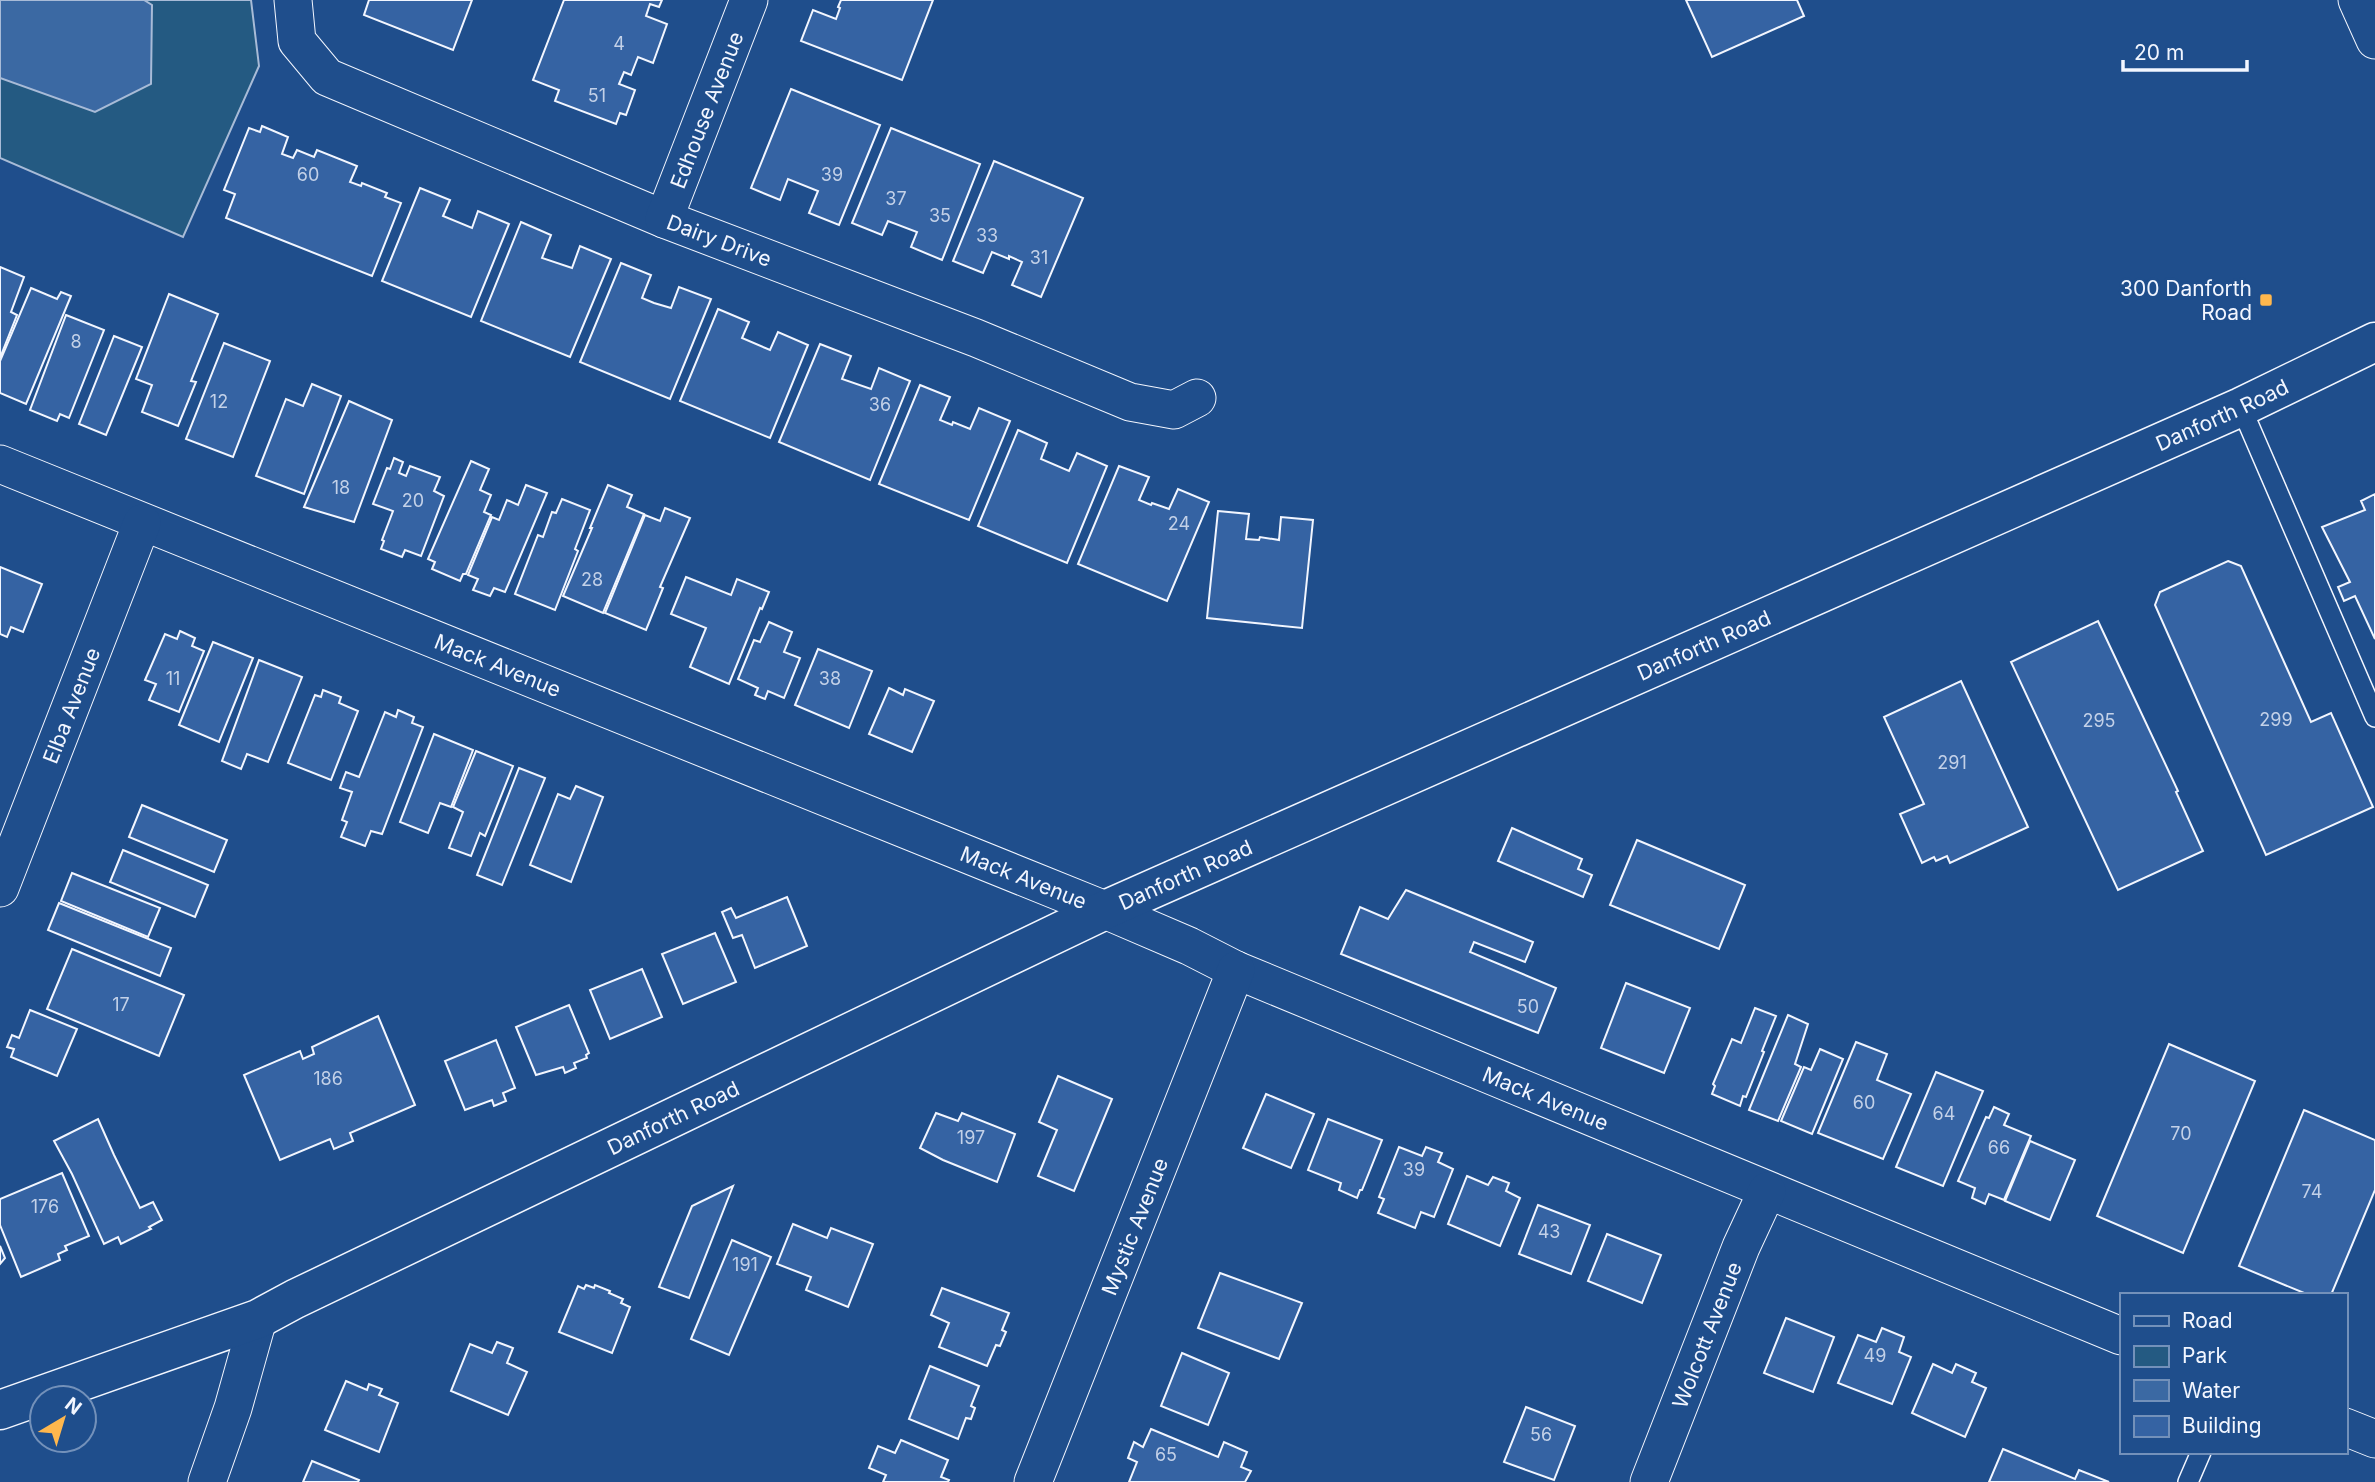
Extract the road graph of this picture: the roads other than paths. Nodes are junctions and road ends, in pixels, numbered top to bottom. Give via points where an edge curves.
1 (293, 0) edge
2 (749, 0) edge
3 (2357, 0) edge
4 (2375, 40) edge
5 (664, 219) junction
6 (2375, 342) edge
7 (1197, 398) dead end
8 (2241, 407) junction
9 (0, 464) edge
10 (142, 523) junction
11 (2375, 717) edge
12 (0, 888) edge
13 (1105, 910) junction
14 (1236, 970) junction
15 (1766, 1191) junction
16 (258, 1319) junction
17 (2120, 1336) edge
18 (0, 1410) edge
19 (2347, 1428) edge
20 (2375, 1439) edge
21 (2200, 1454) edge
22 (207, 1482) edge
23 (1033, 1482) edge
24 (1649, 1482) edge
25 (2188, 1482) edge

1 - 5 street, Dairy Drive via 297,41 327,77
2 - 5 street, Edhouse Avenue
3 - 4 street
5 - 7 street, Dairy Drive via 1130,402 1174,410
6 - 8 main road, Danforth Road
8 - 11 lane
8 - 13 main road, Danforth Road
9 - 10 street, Mack Avenue
10 - 12 street, Elba Avenue
10 - 13 street, Mack Avenue
13 - 14 street, Mack Avenue
13 - 16 main road, Danforth Road
14 - 15 street, Mack Avenue
14 - 23 street, Mystic Avenue
15 - 17 street, Mack Avenue
15 - 24 street, Wolcott Avenue
16 - 18 main road, Danforth Road
16 - 22 street
19 - 20 street
21 - 25 lane

